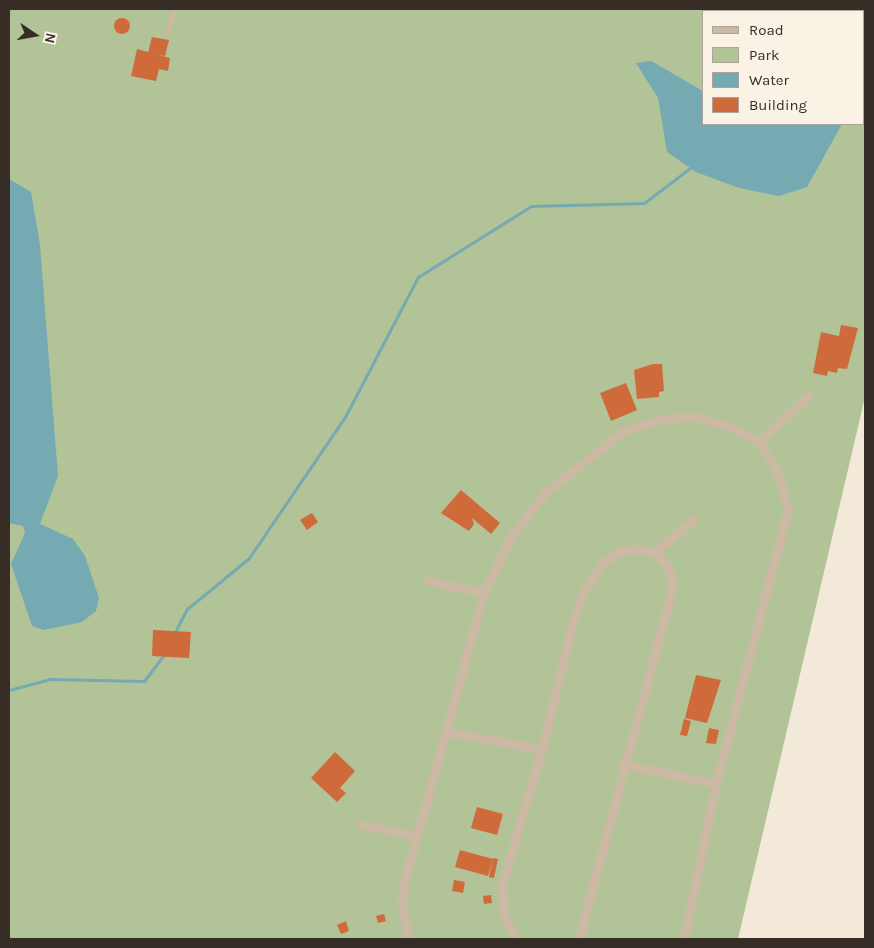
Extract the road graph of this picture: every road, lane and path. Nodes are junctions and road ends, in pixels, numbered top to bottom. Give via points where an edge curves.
1 (174, 9) edge
2 (167, 33) dead end
3 (809, 395) dead end
4 (759, 442) junction
5 (694, 519) dead end
6 (654, 553) junction
7 (428, 581) dead end
8 (484, 593) junction
9 (447, 732) junction
10 (542, 749) junction
11 (624, 764) junction
12 (716, 784) junction
13 (360, 824) dead end
14 (416, 836) junction
15 (408, 939) edge
16 (516, 939) edge
17 (580, 939) edge
18 (684, 939) edge

1 - 2 lane
3 - 4 street
4 - 8 street via 731,427 692,416 658,420 622,432 545,493 510,538
4 - 12 street via 777,471 788,509
5 - 6 street
6 - 10 street via 620,551 592,577 572,626
6 - 11 street via 665,562 671,593
7 - 8 street
8 - 9 street
9 - 10 street
9 - 14 street
10 - 16 street via 502,884 504,915
11 - 12 street
11 - 17 street
12 - 18 street
13 - 14 street
14 - 15 street via 402,902

